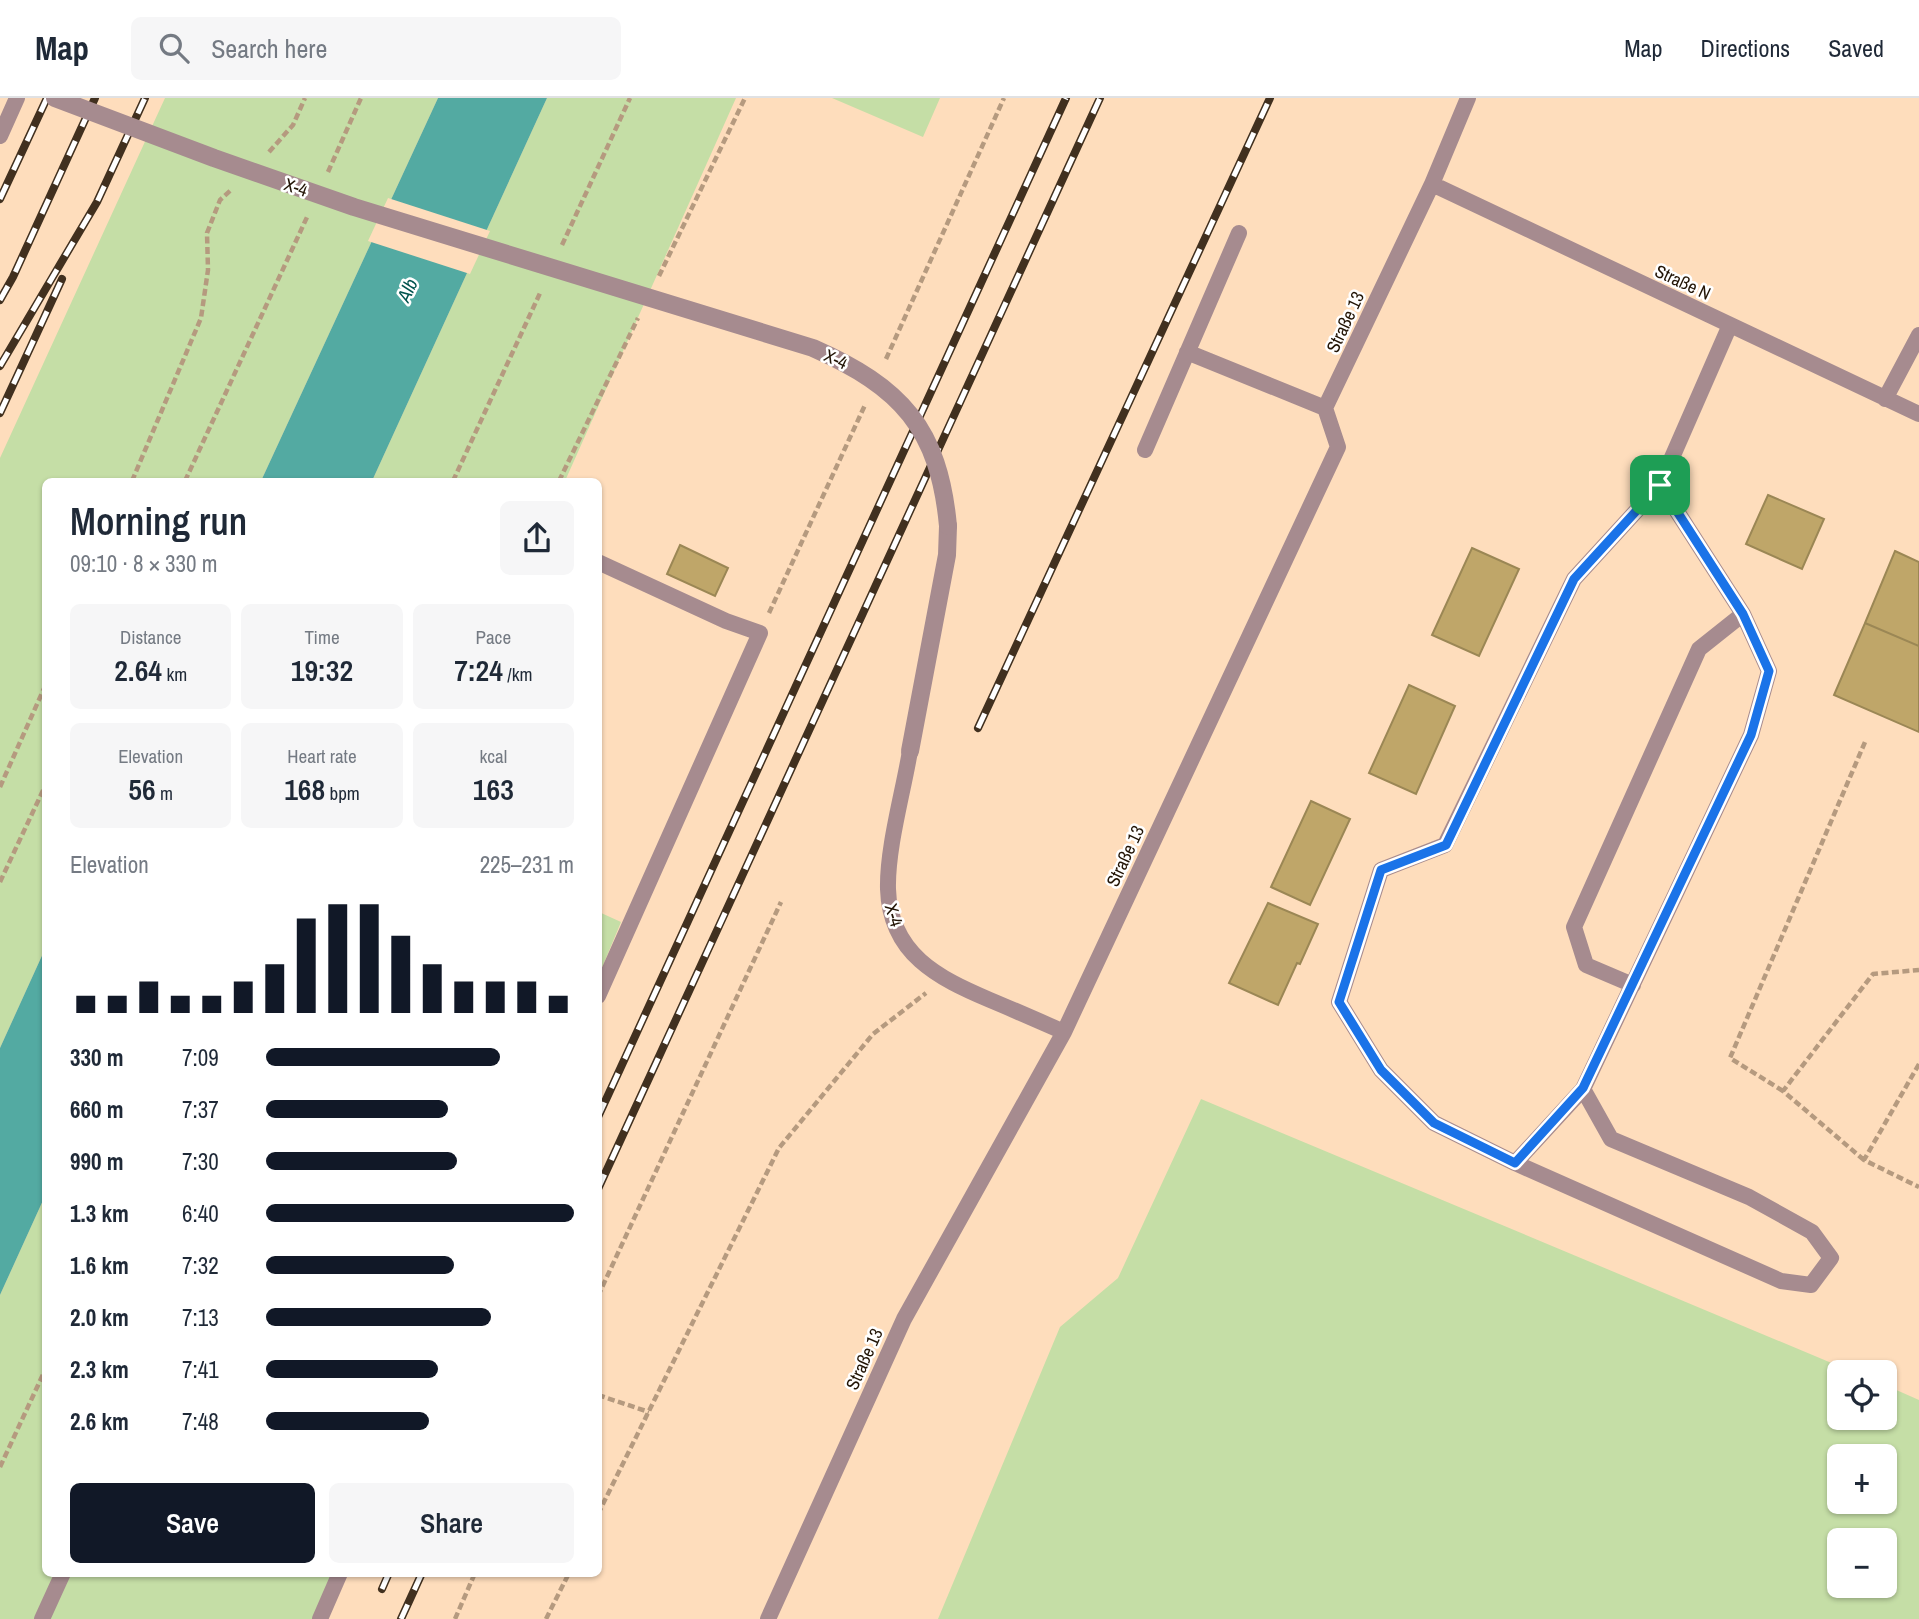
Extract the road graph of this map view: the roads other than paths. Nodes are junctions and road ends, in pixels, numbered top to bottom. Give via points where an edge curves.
1 (18, 98) edge
2 (55, 98) edge
3 (1468, 98) edge
4 (0, 136) edge
5 (1432, 184) junction
6 (1238, 233) dead end
7 (1730, 325) junction
8 (1919, 335) edge
9 (1187, 352) junction
10 (1885, 399) junction
11 (1325, 408) junction
12 (1919, 414) edge
13 (1145, 450) dead end
14 (1660, 485) junction
15 (602, 564) edge
16 (1743, 614) junction
17 (910, 751) joint
18 (1633, 985) junction
19 (602, 987) edge
20 (1064, 1032) junction
21 (1583, 1088) junction
22 (1515, 1163) junction
23 (61, 1577) edge
24 (339, 1577) edge
25 (42, 1619) edge
26 (320, 1619) edge
27 (768, 1619) edge

1 - 4 lane
2 - 17 street, X-4, bridge via 354,207 813,348 868,375 893,394 924,434 939,474 948,526 947,555
3 - 5 lane, Straße 13
5 - 7 lane, Straße N
5 - 11 lane, Straße 13
6 - 9 lane
7 - 10 lane, Straße N
7 - 14 lane
8 - 10 lane
9 - 11 lane
9 - 13 lane
10 - 12 lane, Straße N
11 - 20 lane, Straße 13 via 1338,447
14 - 16 lane
14 - 22 lane via 1574,579 1446,845 1381,870 1339,1002 1381,1070 1434,1123
15 - 19 lane via 760,633
16 - 18 lane via 1769,671 1751,735
16 - 18 lane via 1699,649 1574,927 1586,965
17 - 20 lane, X-4 via 888,892 892,915 907,948 943,980
18 - 21 lane
20 - 27 lane, Straße 13 via 904,1319
21 - 22 lane
21 - 22 lane via 1611,1139 1749,1197 1812,1233 1831,1258 1811,1285 1781,1281
23 - 25 lane
24 - 26 lane

